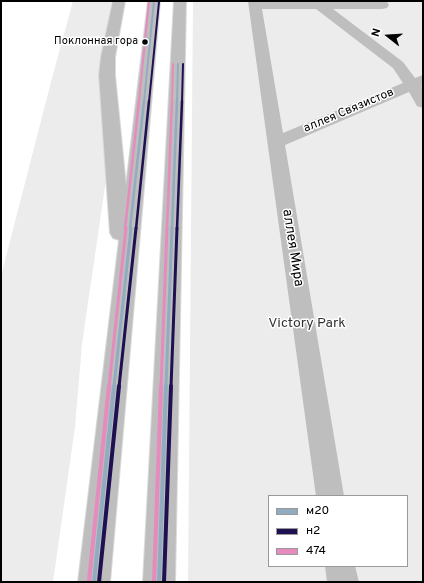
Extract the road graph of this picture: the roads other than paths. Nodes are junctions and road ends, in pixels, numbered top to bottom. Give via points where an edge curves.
1 (118, 1) edge
2 (154, 1) edge
3 (180, 1) edge
4 (254, 3) edge
5 (316, 3) edge
6 (382, 5) dead end
7 (418, 82) edge
8 (423, 103) edge
9 (276, 142) junction
10 (125, 282) junction
11 (330, 495) edge
12 (340, 567) edge
13 (94, 582) edge
14 (159, 582) edge
15 (343, 582) edge

1 - 10 main road via 107,75
2 - 10 main road
3 - 14 main road
4 - 5 main road
4 - 9 main road, аллея Мира
5 - 6 main road
5 - 7 main road
7 - 8 main road
7 - 9 main road, аллея Связистов
9 - 11 main road, аллея Мира
10 - 13 main road
12 - 15 main road

